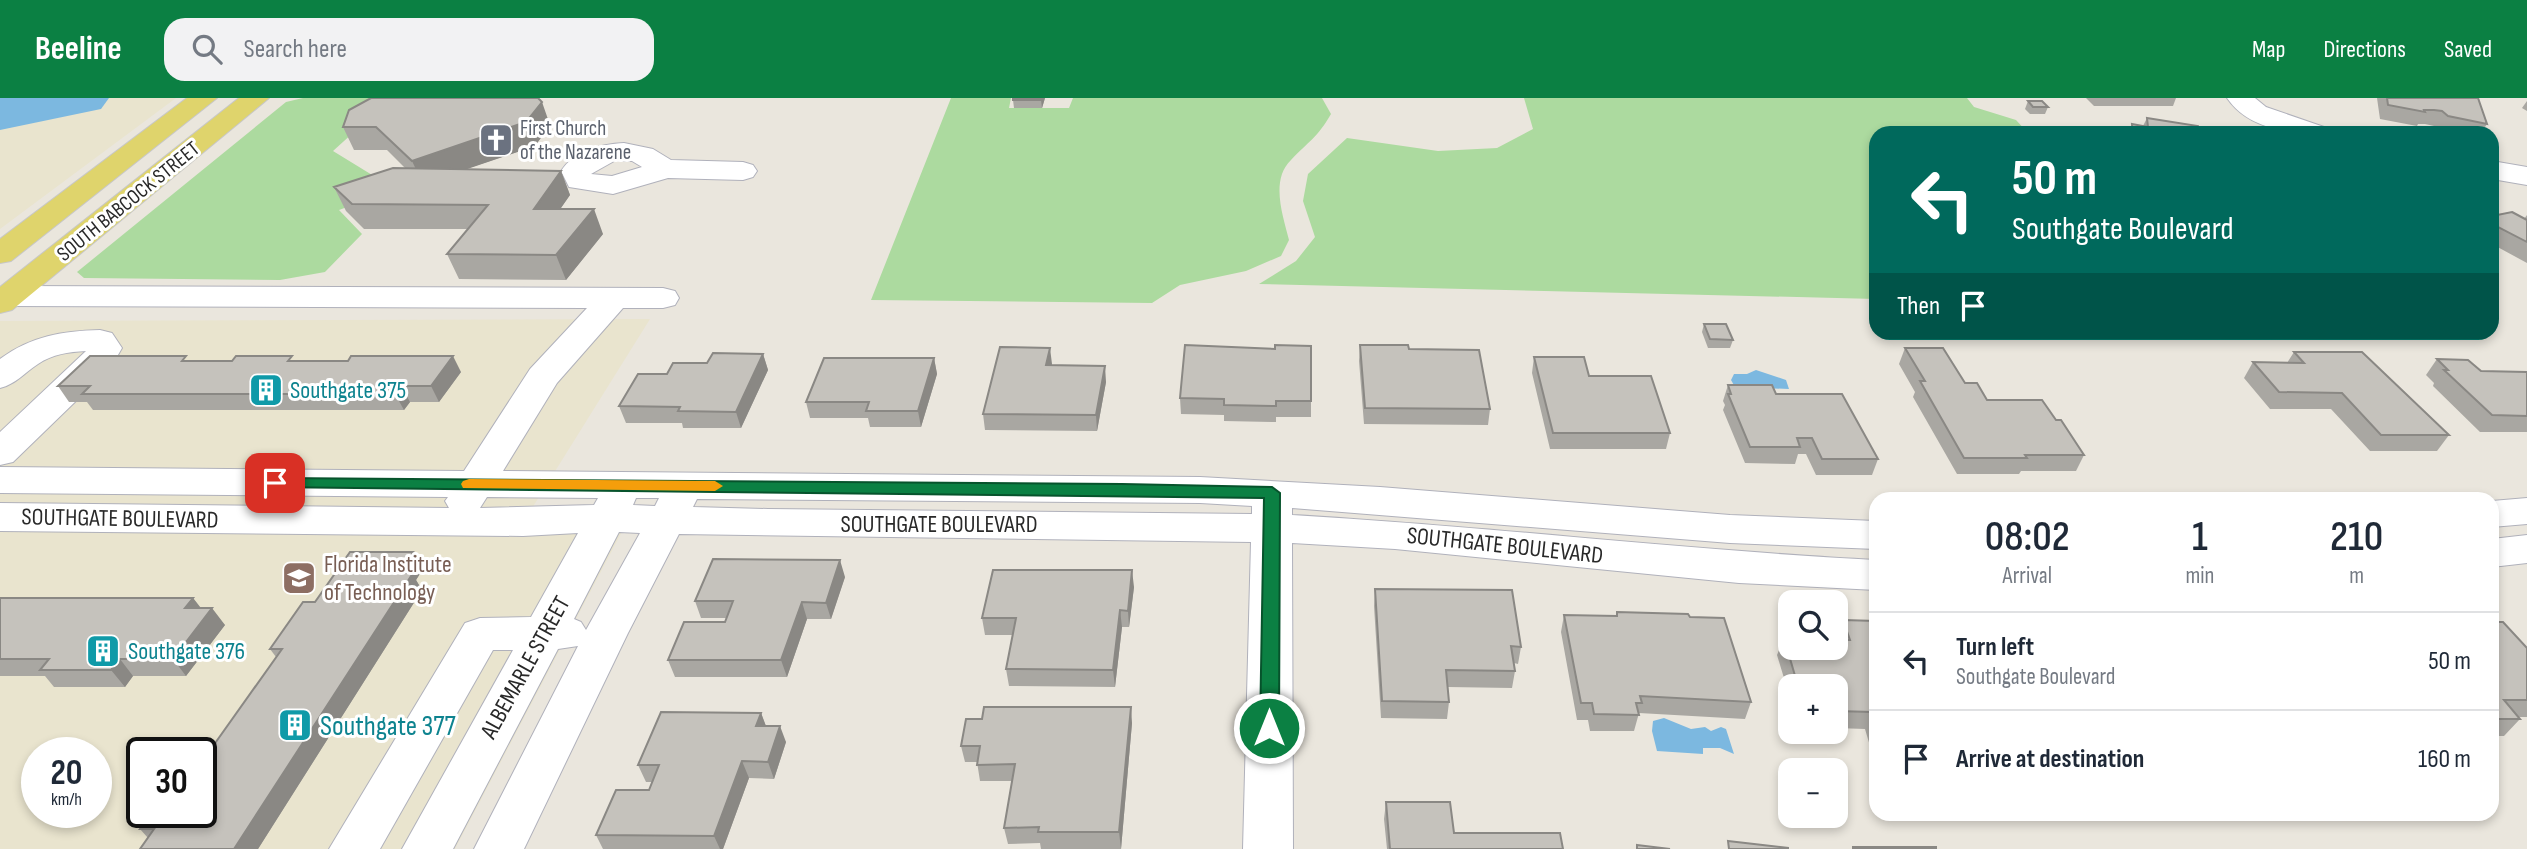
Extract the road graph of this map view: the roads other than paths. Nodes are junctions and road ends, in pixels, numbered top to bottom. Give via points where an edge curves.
1 (256, 98) edge
2 (2240, 98) edge
3 (202, 100) edge
4 (2294, 126) edge
5 (666, 169) dead end
6 (743, 171) dead end
7 (2499, 171) edge
8 (2527, 176) edge
9 (0, 254) edge
10 (614, 298) junction
11 (663, 298) dead end
12 (4, 300) edge
13 (0, 377) edge
14 (0, 453) edge
15 (0, 480) edge
16 (475, 484) junction
17 (615, 501) junction
18 (676, 503) junction
19 (1271, 510) junction
20 (2527, 511) edge
21 (2499, 513) edge
22 (0, 517) edge
23 (451, 521) junction
24 (1869, 535) edge
25 (2527, 549) edge
26 (2499, 552) edge
27 (1869, 575) edge
28 (545, 633) junction
29 (606, 633) junction
30 (354, 849) edge
31 (427, 849) edge
32 (499, 849) edge
33 (1268, 849) edge

1 - 12 main road, SOUTH BABCOCK STREET
2 - 4 street via 2256,113
3 - 9 main road, SOUTH BABCOCK STREET
5 - 6 street
7 - 8 street
10 - 11 street
10 - 12 street
10 - 16 street via 543,377
13 - 14 street via 19,359 60,341 100,340 105,348 99,360
15 - 16 street, SOUTHGATE BOULEVARD
16 - 17 street, SOUTHGATE BOULEVARD
16 - 23 street
17 - 18 street, SOUTHGATE BOULEVARD
17 - 23 street, SOUTHGATE BOULEVARD via 523,522
17 - 28 street, ALBEMARLE STREET
18 - 19 street, SOUTHGATE BOULEVARD
18 - 29 street
19 - 24 street, SOUTHGATE BOULEVARD
19 - 27 street, SOUTHGATE BOULEVARD via 1395,535 1739,568
19 - 33 street
20 - 21 street
22 - 23 street, SOUTHGATE BOULEVARD
25 - 26 street
28 - 29 street
28 - 30 street via 480,634
28 - 31 street, ALBEMARLE STREET
29 - 32 street

